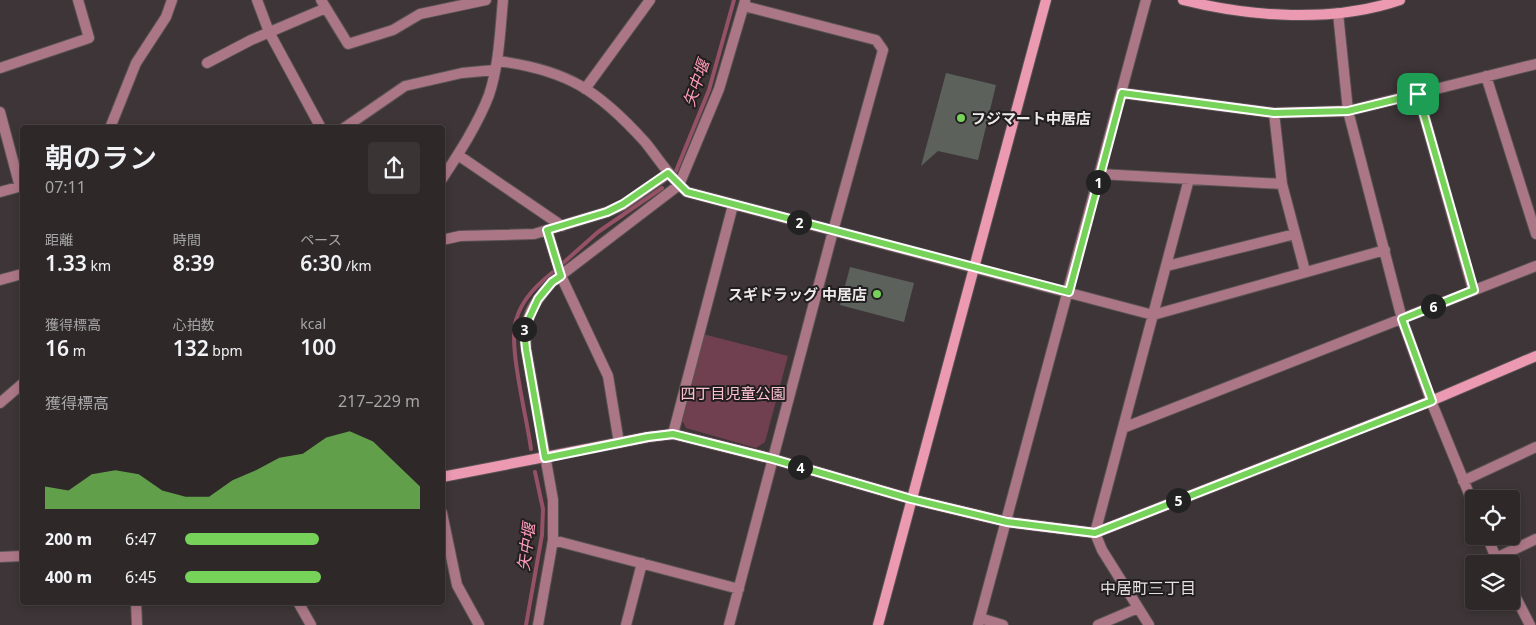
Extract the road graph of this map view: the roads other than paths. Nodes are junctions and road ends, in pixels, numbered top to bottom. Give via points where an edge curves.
1 (78, 0) edge
2 (172, 0) edge
3 (257, 0) edge
4 (486, 0) edge
5 (503, 0) edge
6 (650, 0) edge
7 (1046, 0) edge
8 (1146, 0) edge
9 (1183, 0) edge
10 (1400, 0) edge
11 (744, 3) edge
12 (323, 4) edge
13 (1338, 13) junction
14 (269, 32) junction
15 (207, 63) dead end
16 (1536, 64) edge
17 (496, 65) junction
18 (0, 68) edge
19 (1486, 76) junction
20 (585, 89) junction
21 (1122, 93) junction
22 (1418, 94) junction
23 (1348, 111) junction
24 (0, 112) edge
25 (1274, 113) junction
26 (111, 125) edge
27 (319, 125) edge
28 (348, 125) edge
29 (458, 155) junction
30 (668, 173) junction
31 (445, 174) edge
32 (1100, 174) junction
33 (1189, 179) junction
34 (20, 182) edge
35 (1282, 184) junction
36 (680, 185) junction
37 (20, 186) edge
38 (0, 192) edge
39 (733, 205) junction
40 (562, 226) junction
41 (547, 230) junction
42 (833, 231) junction
43 (1295, 234) junction
44 (1536, 234) edge
45 (445, 239) edge
46 (1385, 250) junction
47 (1167, 266) junction
48 (1536, 266) edge
49 (973, 267) junction
50 (1305, 271) junction
51 (20, 275) edge
52 (561, 276) junction
53 (0, 280) edge
54 (1474, 290) junction
55 (1069, 292) junction
56 (1153, 315) junction
57 (1402, 319) junction
58 (1536, 356) edge
59 (20, 386) edge
60 (1432, 401) junction
61 (0, 403) edge
62 (1123, 428) junction
63 (673, 434) junction
64 (620, 442) junction
65 (1536, 447) edge
66 (545, 458) junction
67 (773, 459) junction
68 (445, 476) edge
69 (1463, 481) junction
70 (1467, 490) edge
71 (911, 499) junction
72 (1007, 522) junction
73 (445, 527) edge
74 (1095, 533) junction
75 (1536, 539) edge
76 (553, 540) junction
77 (1508, 555) edge
78 (20, 556) edge
79 (0, 557) edge
80 (642, 563) junction
81 (738, 589) junction
82 (136, 605) edge
83 (300, 605) edge
84 (1520, 606) edge
85 (1138, 608) junction
86 (979, 622) edge
87 (137, 625) edge
88 (311, 625) edge
89 (479, 625) edge
90 (538, 625) edge
91 (626, 625) edge
92 (729, 625) edge
93 (878, 625) edge
94 (1003, 625) edge
95 (1098, 625) edge
96 (1149, 625) edge
97 (1530, 625) edge

1 - 18 street via 89,38
2 - 26 street via 166,16 136,63
3 - 14 street
4 - 12 street via 420,14 392,30 348,44
5 - 17 street
6 - 20 street
7 - 49 street
8 - 21 street
9 - 13 street via 1219,9 1268,14
10 - 13 street
11 - 36 street via 719,89
11 - 42 street via 876,40 883,50
12 - 14 street
13 - 23 street
14 - 15 street
14 - 27 street
16 - 19 street
17 - 20 street via 534,66 569,79
17 - 28 street via 405,86
17 - 29 street via 489,95
19 - 22 street
19 - 44 street
20 - 30 street via 601,98 646,143
21 - 25 street
21 - 32 street
22 - 23 street
22 - 54 street
23 - 25 street
23 - 46 street
24 - 34 street
25 - 35 street
29 - 31 street
29 - 40 street
30 - 36 street
30 - 40 street via 623,204
32 - 33 street
32 - 55 street
33 - 35 street
33 - 47 street
35 - 43 street
36 - 39 street via 687,192
36 - 52 street
37 - 38 street
39 - 42 street
39 - 63 street
40 - 41 street
41 - 45 street via 534,234
41 - 52 street
42 - 49 street
42 - 67 street
43 - 47 street
43 - 50 street
46 - 50 street
46 - 57 street
47 - 56 street
48 - 54 street
49 - 55 street
49 - 71 street
50 - 56 street
51 - 53 street
52 - 64 street via 608,376
52 - 66 street via 538,299 524,329
54 - 57 street
55 - 56 street
55 - 72 street
56 - 62 street
57 - 60 street
57 - 62 street
58 - 60 street
59 - 61 street
60 - 69 street
60 - 74 street
62 - 74 street
63 - 64 street
63 - 67 street
64 - 66 street
65 - 69 street
66 - 68 street
66 - 76 street via 554,500
67 - 71 street
67 - 81 street
69 - 70 street
71 - 72 street
71 - 93 street
72 - 74 street
72 - 86 street
73 - 89 street via 457,585
74 - 85 street
75 - 77 street
76 - 80 street
76 - 90 street
78 - 79 street
80 - 81 street
80 - 91 street
81 - 92 street
82 - 87 street
83 - 88 street
84 - 97 street
85 - 95 street
85 - 96 street
86 - 94 street

